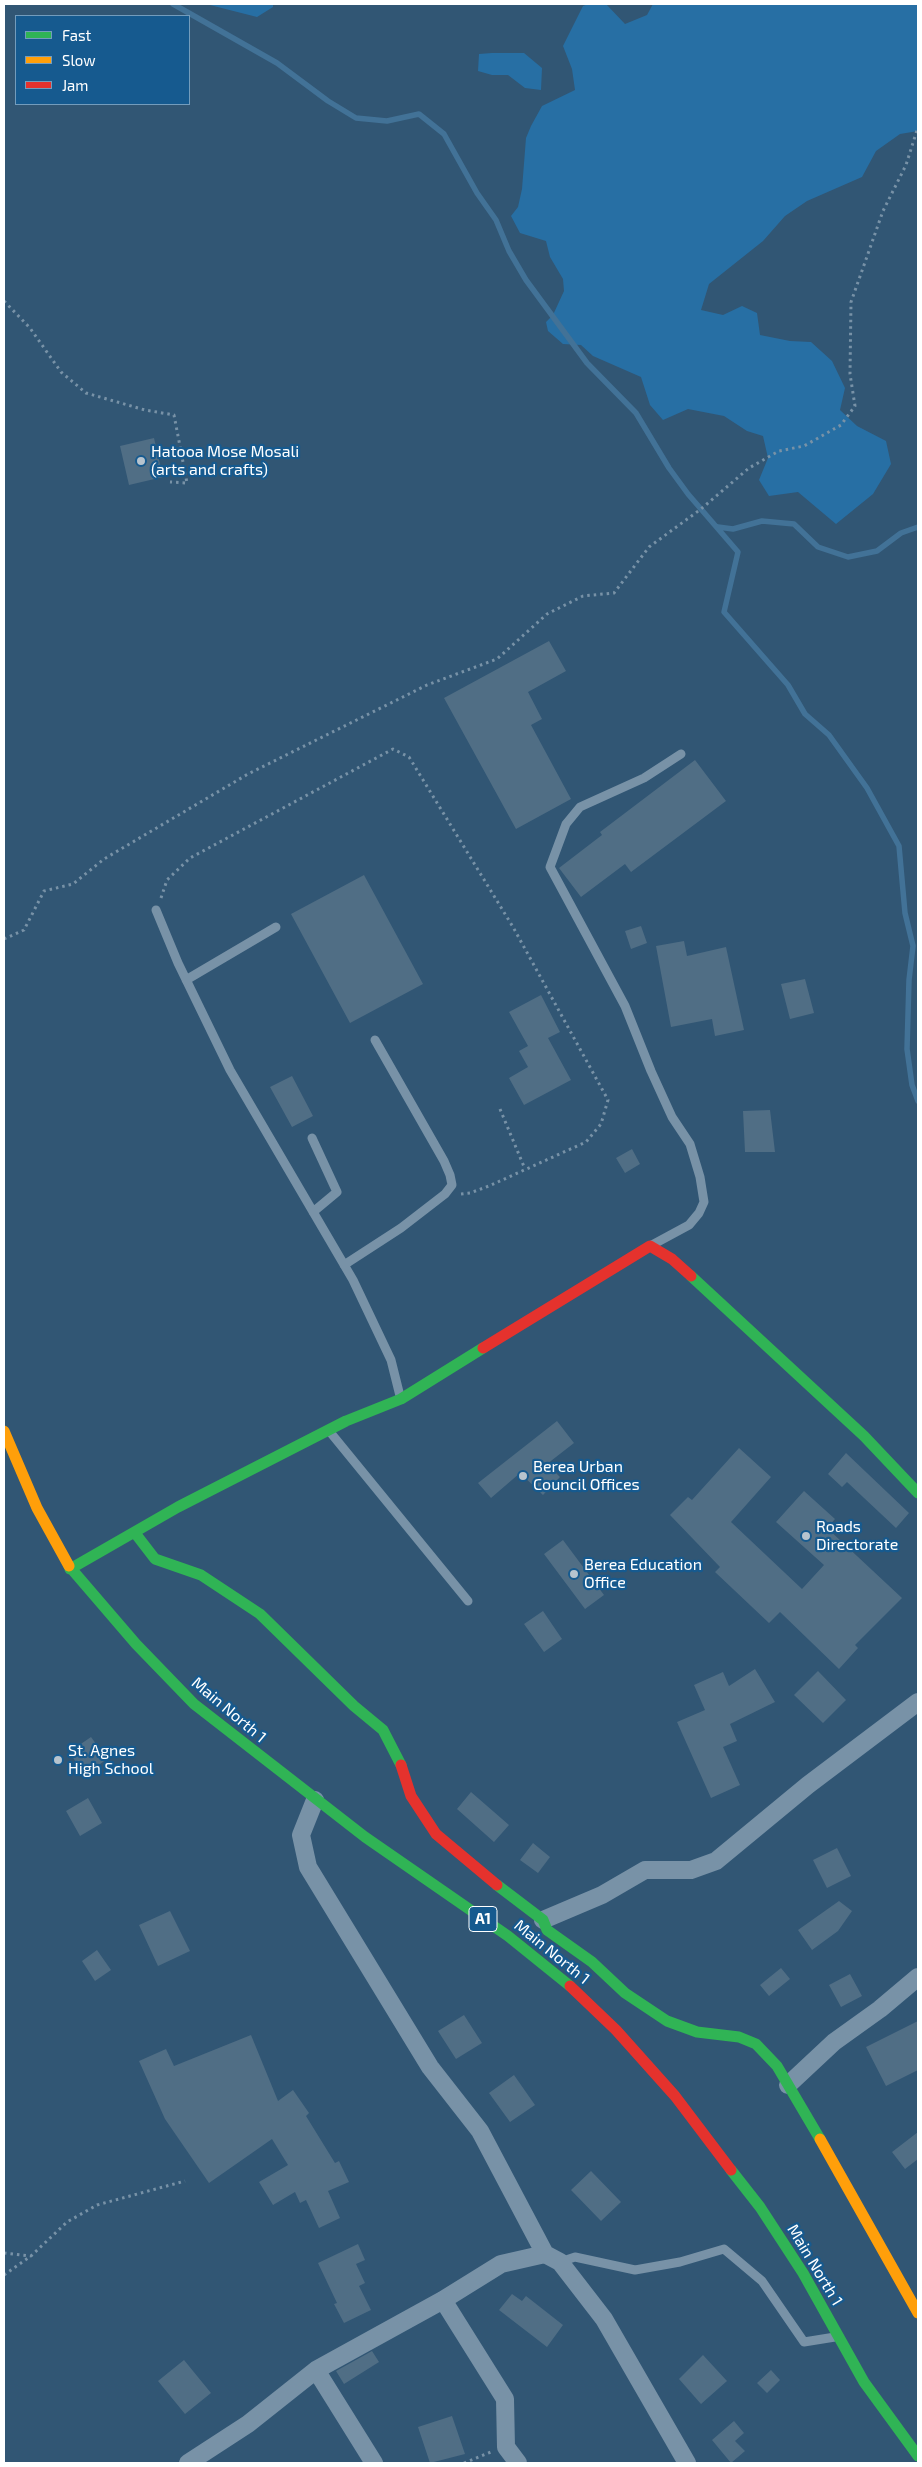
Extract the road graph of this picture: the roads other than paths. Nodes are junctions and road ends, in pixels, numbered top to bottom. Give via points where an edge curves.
1 (682, 754) dead end
2 (156, 910) road end
3 (276, 928) dead end
4 (186, 980) junction
5 (375, 1040) dead end
6 (312, 1138) dead end
7 (314, 1212) junction
8 (650, 1246) junction
9 (344, 1265) junction
10 (401, 1399) junction
11 (329, 1430) junction
12 (4, 1431) edge
13 (918, 1493) edge
14 (135, 1533) junction
15 (70, 1569) junction
16 (468, 1601) dead end
17 (918, 1702) edge
18 (315, 1800) junction
19 (543, 1920) junction
20 (918, 1977) edge
21 (788, 2085) junction
22 (545, 2254) junction
23 (560, 2262) junction
24 (443, 2300) junction
25 (918, 2313) edge
26 (838, 2336) junction
27 (316, 2370) junction
28 (918, 2456) edge
29 (188, 2463) edge
30 (374, 2463) edge
31 (518, 2463) edge
32 (687, 2463) edge

1 - 8 lane via 644,778 580,807 566,824 550,867 625,1006 668,1109 690,1144 700,1177 704,1202 699,1213 689,1225
2 - 4 lane
3 - 4 lane
4 - 7 lane via 230,1070
5 - 9 lane via 444,1160 452,1185 401,1228
6 - 7 lane via 337,1192
7 - 9 lane
8 - 10 street
8 - 13 street via 696,1280 864,1436
9 - 10 lane via 391,1360
10 - 11 street
11 - 14 street via 178,1507
11 - 16 lane
12 - 15 street, Main North 1 / A1 via 37,1508
14 - 15 street
14 - 19 street via 155,1559 201,1575 260,1614 383,1730 401,1764 411,1796 436,1834
15 - 18 street, Main North 1 / A1 via 194,1704
17 - 19 street via 808,1785 716,1861 691,1870 645,1870 602,1895
18 - 22 street via 301,1835 308,1867 430,2066 480,2131
18 - 26 street, Main North 1 / A1 via 551,1969 616,2030 726,2160 803,2274
19 - 21 street via 547,1930 667,2021 697,2032 739,2037 756,2044
20 - 21 street via 834,2042
21 - 25 street
22 - 23 street
22 - 24 street via 501,2264
23 - 26 lane via 575,2257 635,2270 680,2262 724,2249 762,2281 804,2342
23 - 32 street via 604,2319
24 - 27 street
24 - 31 street via 504,2399 506,2447
26 - 28 street, Main North 1 / A1 via 864,2382
27 - 29 street via 248,2424
27 - 30 street

